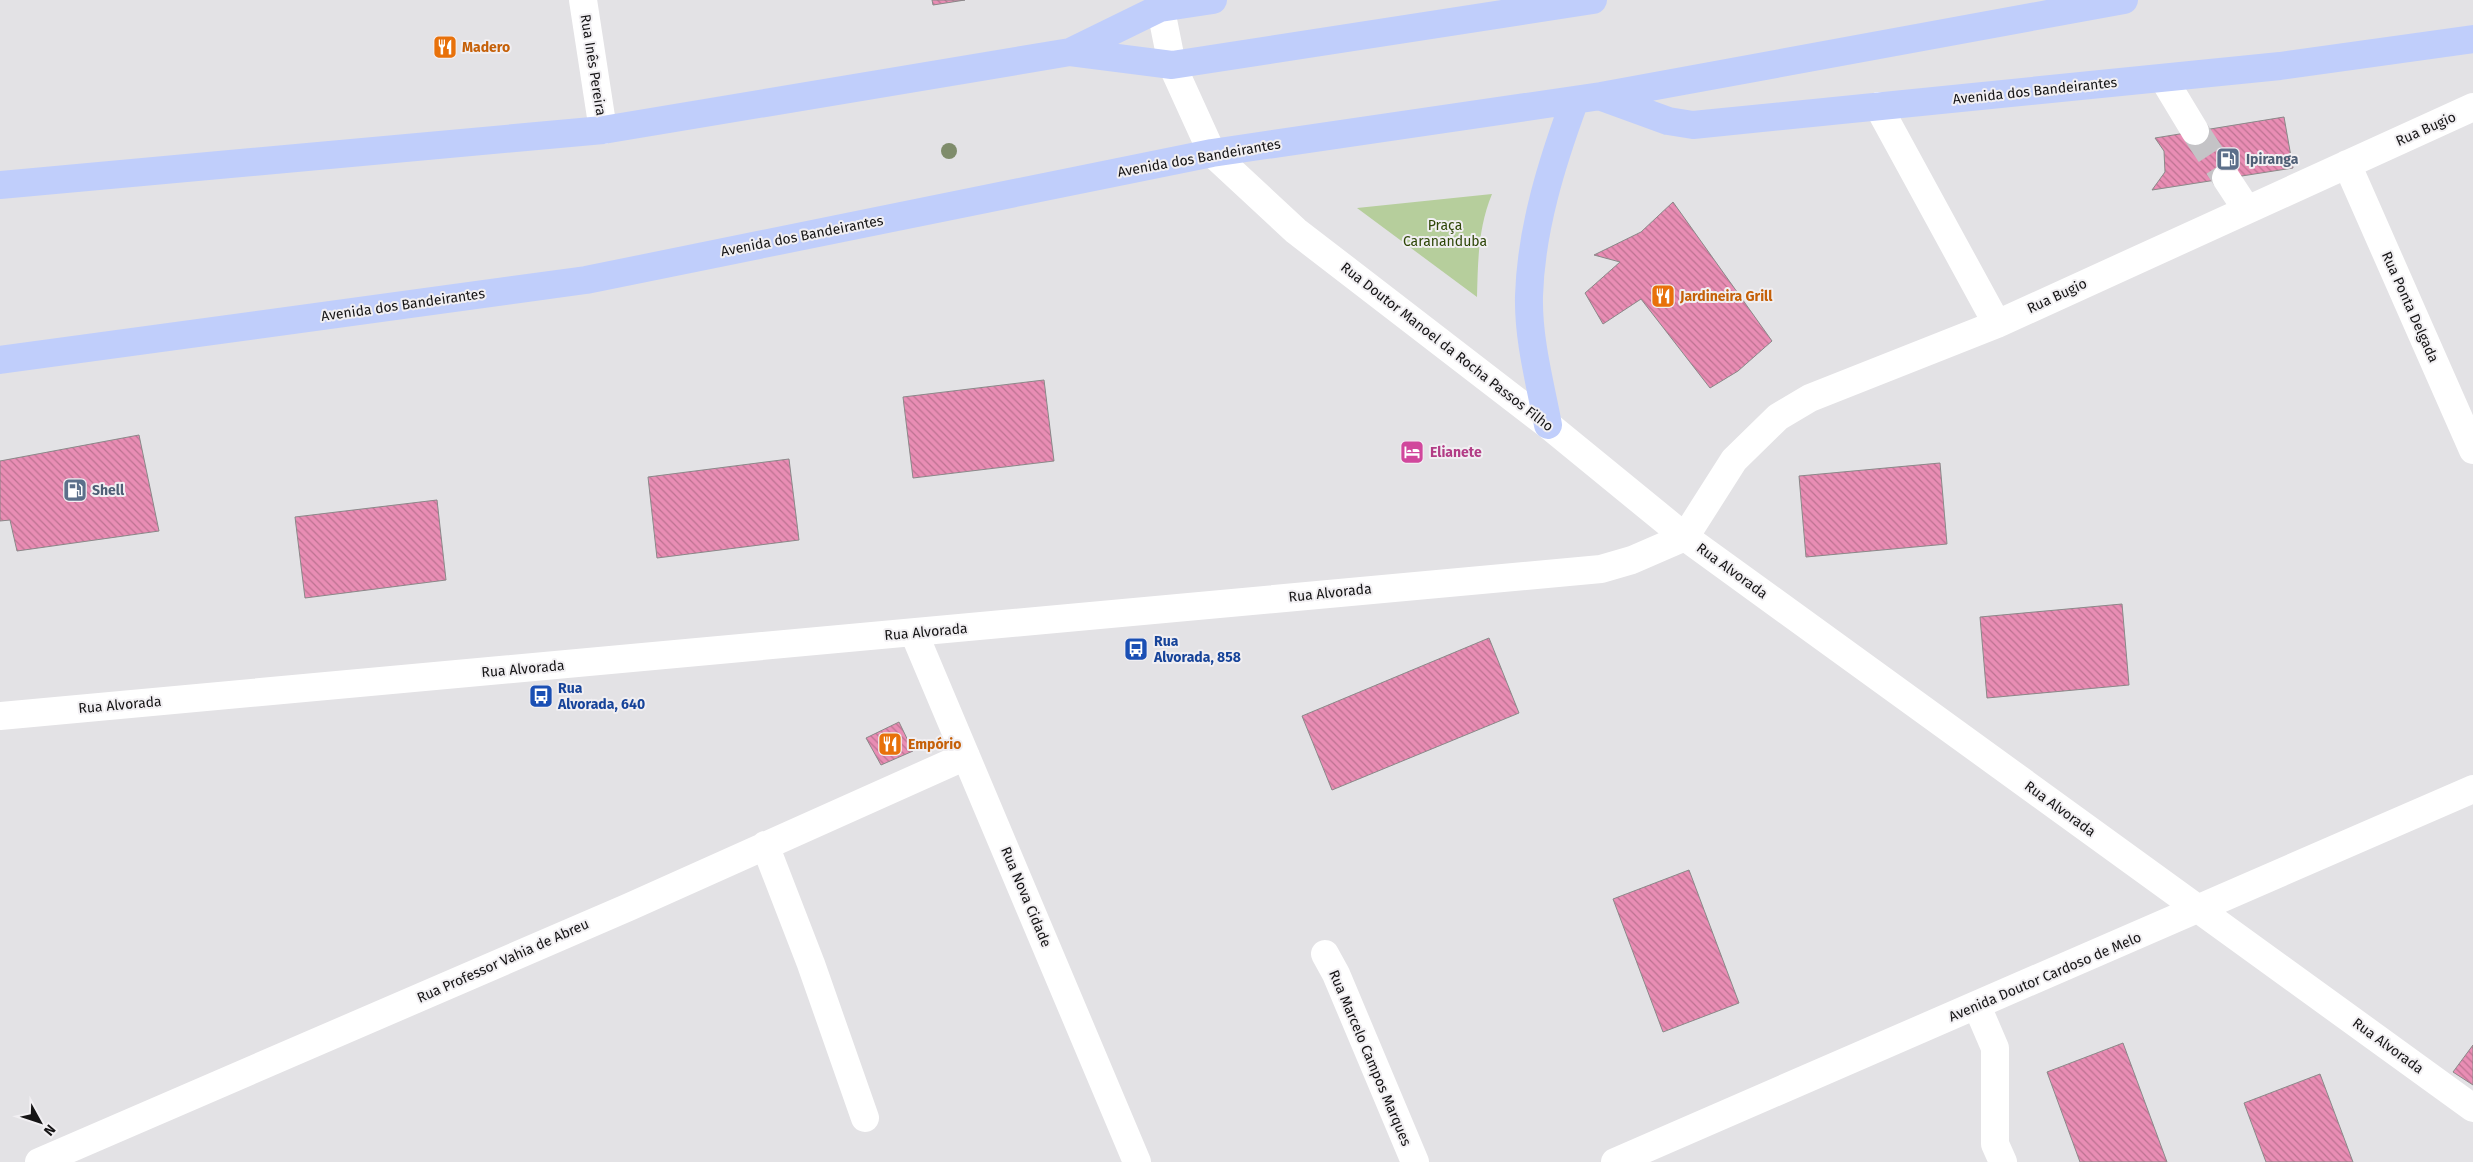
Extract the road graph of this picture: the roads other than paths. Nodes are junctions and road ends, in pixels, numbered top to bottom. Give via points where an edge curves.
1 (583, 0) edge
2 (1213, 0) edge
3 (1593, 0) edge
4 (2124, 0) edge
5 (1160, 4) edge
6 (2473, 39) edge
7 (1070, 52) junction
8 (1172, 65) junction
9 (2163, 78) junction
10 (1588, 98) junction
11 (1878, 106) junction
12 (2473, 107) edge
13 (603, 130) junction
14 (2195, 131) tunnel mouth
15 (1212, 153) junction
16 (2348, 164) junction
17 (2226, 178) tunnel mouth
18 (1, 182) edge
19 (2247, 210) junction
20 (1997, 324) junction
21 (0, 360) edge
22 (1548, 425) junction
23 (2473, 450) edge
24 (1685, 537) junction
25 (914, 633) junction
26 (0, 716) edge
27 (966, 756) junction
28 (2473, 789) edge
29 (765, 845) junction
30 (2199, 910) junction
31 (1325, 954) dead end
32 (1976, 1006) junction
33 (2473, 1108) edge
34 (865, 1118) dead end
35 (39, 1162) edge
36 (1137, 1162) edge
37 (1414, 1162) edge
38 (1615, 1162) edge
39 (2003, 1162) edge

1 - 13 street, Rua Inês Pereira
2 - 5 highway
3 - 8 highway
4 - 10 highway, Avenida dos Bandeirantes
5 - 7 highway
5 - 8 street
6 - 9 highway, Avenida dos Bandeirantes via 2280,66
7 - 8 highway
7 - 13 highway
8 - 15 street
9 - 11 highway, Avenida dos Bandeirantes
9 - 14 street
10 - 11 highway, Avenida dos Bandeirantes via 1693,125
10 - 15 highway, Avenida dos Bandeirantes
10 - 22 highway via 1558,146 1534,251 1529,297 1533,346
11 - 20 street
12 - 16 street, Rua Bugio
13 - 18 highway
15 - 21 highway, Avenida dos Bandeirantes via 586,280
15 - 22 street, Rua Doutor Manoel da Rocha Passos Filho via 1296,231
16 - 19 street, Rua Bugio
16 - 23 street, Rua Ponta Delgada
17 - 19 street
19 - 20 street, Rua Bugio
20 - 24 street, Rua Bugio via 1810,398 1778,418 1734,460
22 - 24 street, Rua Doutor Manoel da Rocha Passos Filho
24 - 25 street, Rua Alvorada via 1632,560 1601,568
24 - 30 street, Rua Alvorada
25 - 26 street, Rua Alvorada
25 - 27 street, Rua Nova Cidade
27 - 29 street, Rua Professor Vahia de Abreu
27 - 36 street, Rua Nova Cidade
28 - 30 street, Avenida Doutor Cardoso de Melo
29 - 34 street via 812,964
29 - 35 street, Rua Professor Vahia de Abreu
30 - 32 street, Avenida Doutor Cardoso de Melo
30 - 33 street, Rua Alvorada
31 - 37 street, Rua Marcelo Campos Marques
32 - 38 street, Avenida Doutor Cardoso de Melo
32 - 39 street via 1995,1048 1995,1144

